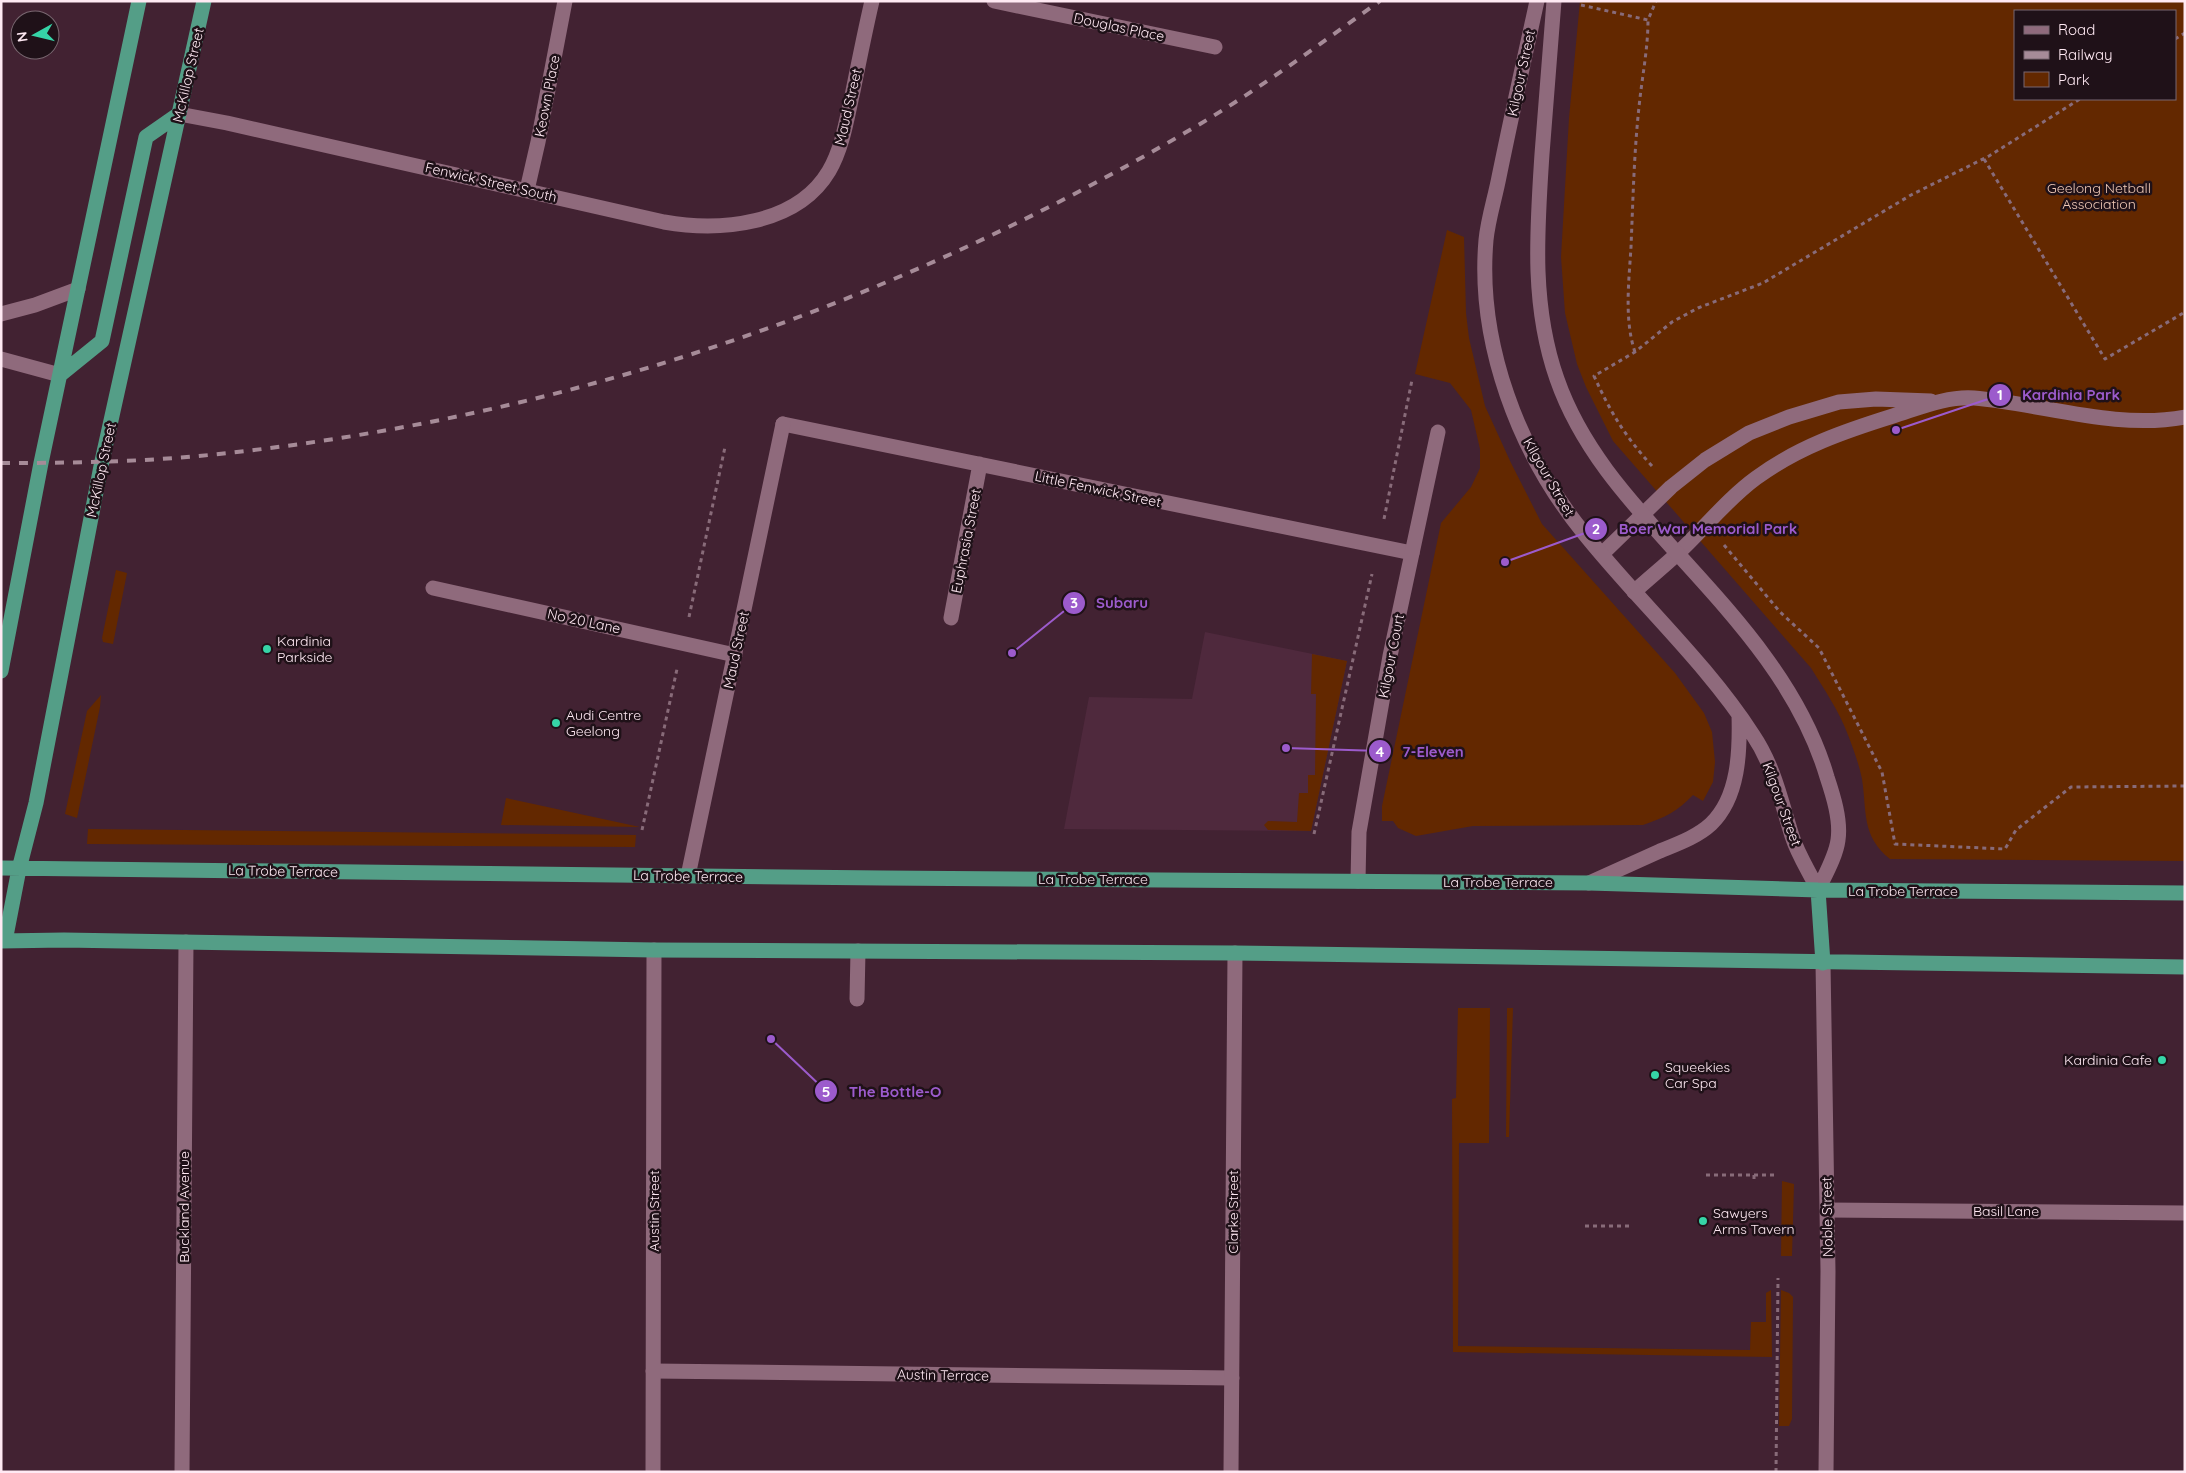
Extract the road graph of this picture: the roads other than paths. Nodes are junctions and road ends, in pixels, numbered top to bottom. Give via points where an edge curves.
1 (139, 1) edge
2 (204, 1) edge
3 (564, 1) edge
4 (872, 1) edge
5 (994, 1) edge
6 (1537, 1) edge
7 (1554, 1) edge
8 (1214, 47) dead end
9 (179, 114) junction
10 (526, 190) junction
11 (801, 200) joint
12 (78, 289) junction
13 (1, 314) edge
14 (1, 359) edge
15 (60, 375) junction
16 (1940, 402) junction
17 (2185, 418) edge
18 (783, 424) joint
19 (1438, 432) dead end
20 (980, 464) junction
21 (1642, 515) junction
22 (1412, 553) junction
23 (1678, 553) junction
24 (1602, 554) junction
25 (432, 588) dead end
26 (1634, 592) junction
27 (951, 618) dead end
28 (735, 655) junction
29 (1, 671) edge
30 (1739, 715) junction
31 (1, 868) edge
32 (19, 869) junction
33 (688, 876) junction
34 (1358, 881) junction
35 (1589, 883) junction
36 (1818, 890) junction
37 (2185, 893) edge
38 (3, 941) edge
39 (186, 942) junction
40 (654, 950) junction
41 (858, 951) junction
42 (1235, 953) junction
43 (1824, 963) junction
44 (2185, 967) edge
45 (857, 999) dead end
46 (1827, 1210) junction
47 (2185, 1212) edge
48 (653, 1371) junction
49 (1232, 1378) junction
50 (182, 1472) edge
51 (653, 1472) edge
52 (1231, 1472) edge
53 (1826, 1472) edge

1 - 12 highway
2 - 9 highway, McKillop Street
3 - 10 street, Keown Place
4 - 11 street, Maud Street via 846,123 835,159 822,181
5 - 8 street, Douglas Place
6 - 24 street, Kilgour Street via 1488,228 1487,303 1507,391 1534,456 1562,504
7 - 21 street, Kilgour Street via 1537,226 1540,310 1551,360 1570,410 1596,456
9 - 10 street, Fenwick Street South
9 - 15 highway via 146,137 102,341
9 - 32 highway, McKillop Street via 102,461 36,803
10 - 11 street, Fenwick Street South via 664,222 704,226 765,218
12 - 13 street
12 - 15 highway
14 - 15 street
15 - 29 highway
16 - 17 street via 1974,398 2126,421
16 - 21 street via 1858,400 1839,402 1789,417 1724,447 1671,487
16 - 23 street via 1842,432 1779,463 1736,494
18 - 20 street, Little Fenwick Street
18 - 28 street, Maud Street
19 - 22 street, Kilgour Court
20 - 22 street, Little Fenwick Street
20 - 27 street, Euphrasia Street
21 - 23 street, Kilgour Street
21 - 24 street
22 - 34 street, Kilgour Court via 1359,832
23 - 26 street
23 - 36 street, Kilgour Street via 1752,637 1784,684 1813,736 1832,791 1838,829 1838,842
24 - 26 street, Kilgour Street
25 - 28 street, No 20 Lane
26 - 30 street, Kilgour Street
28 - 33 street, Maud Street
30 - 35 street via 1740,741 1734,777 1724,805 1711,824 1685,840
30 - 36 street, Kilgour Street via 1774,775 1793,839
31 - 32 highway, La Trobe Terrace
32 - 33 highway, La Trobe Terrace
32 - 38 highway, McKillop Street
33 - 34 highway, La Trobe Terrace
34 - 35 highway, La Trobe Terrace
35 - 36 highway, La Trobe Terrace
36 - 37 highway, La Trobe Terrace
36 - 43 highway
38 - 39 highway
39 - 40 highway
39 - 50 street, Buckland Avenue
40 - 41 highway
40 - 48 street, Austin Street
41 - 42 highway
41 - 45 street
42 - 43 highway
42 - 49 street, Clarke Street
43 - 44 highway
43 - 46 street, Noble Street
46 - 47 street, Basil Lane
46 - 53 street, Noble Street
48 - 49 street, Austin Terrace
48 - 51 street, Austin Street
49 - 52 street, Clarke Street

